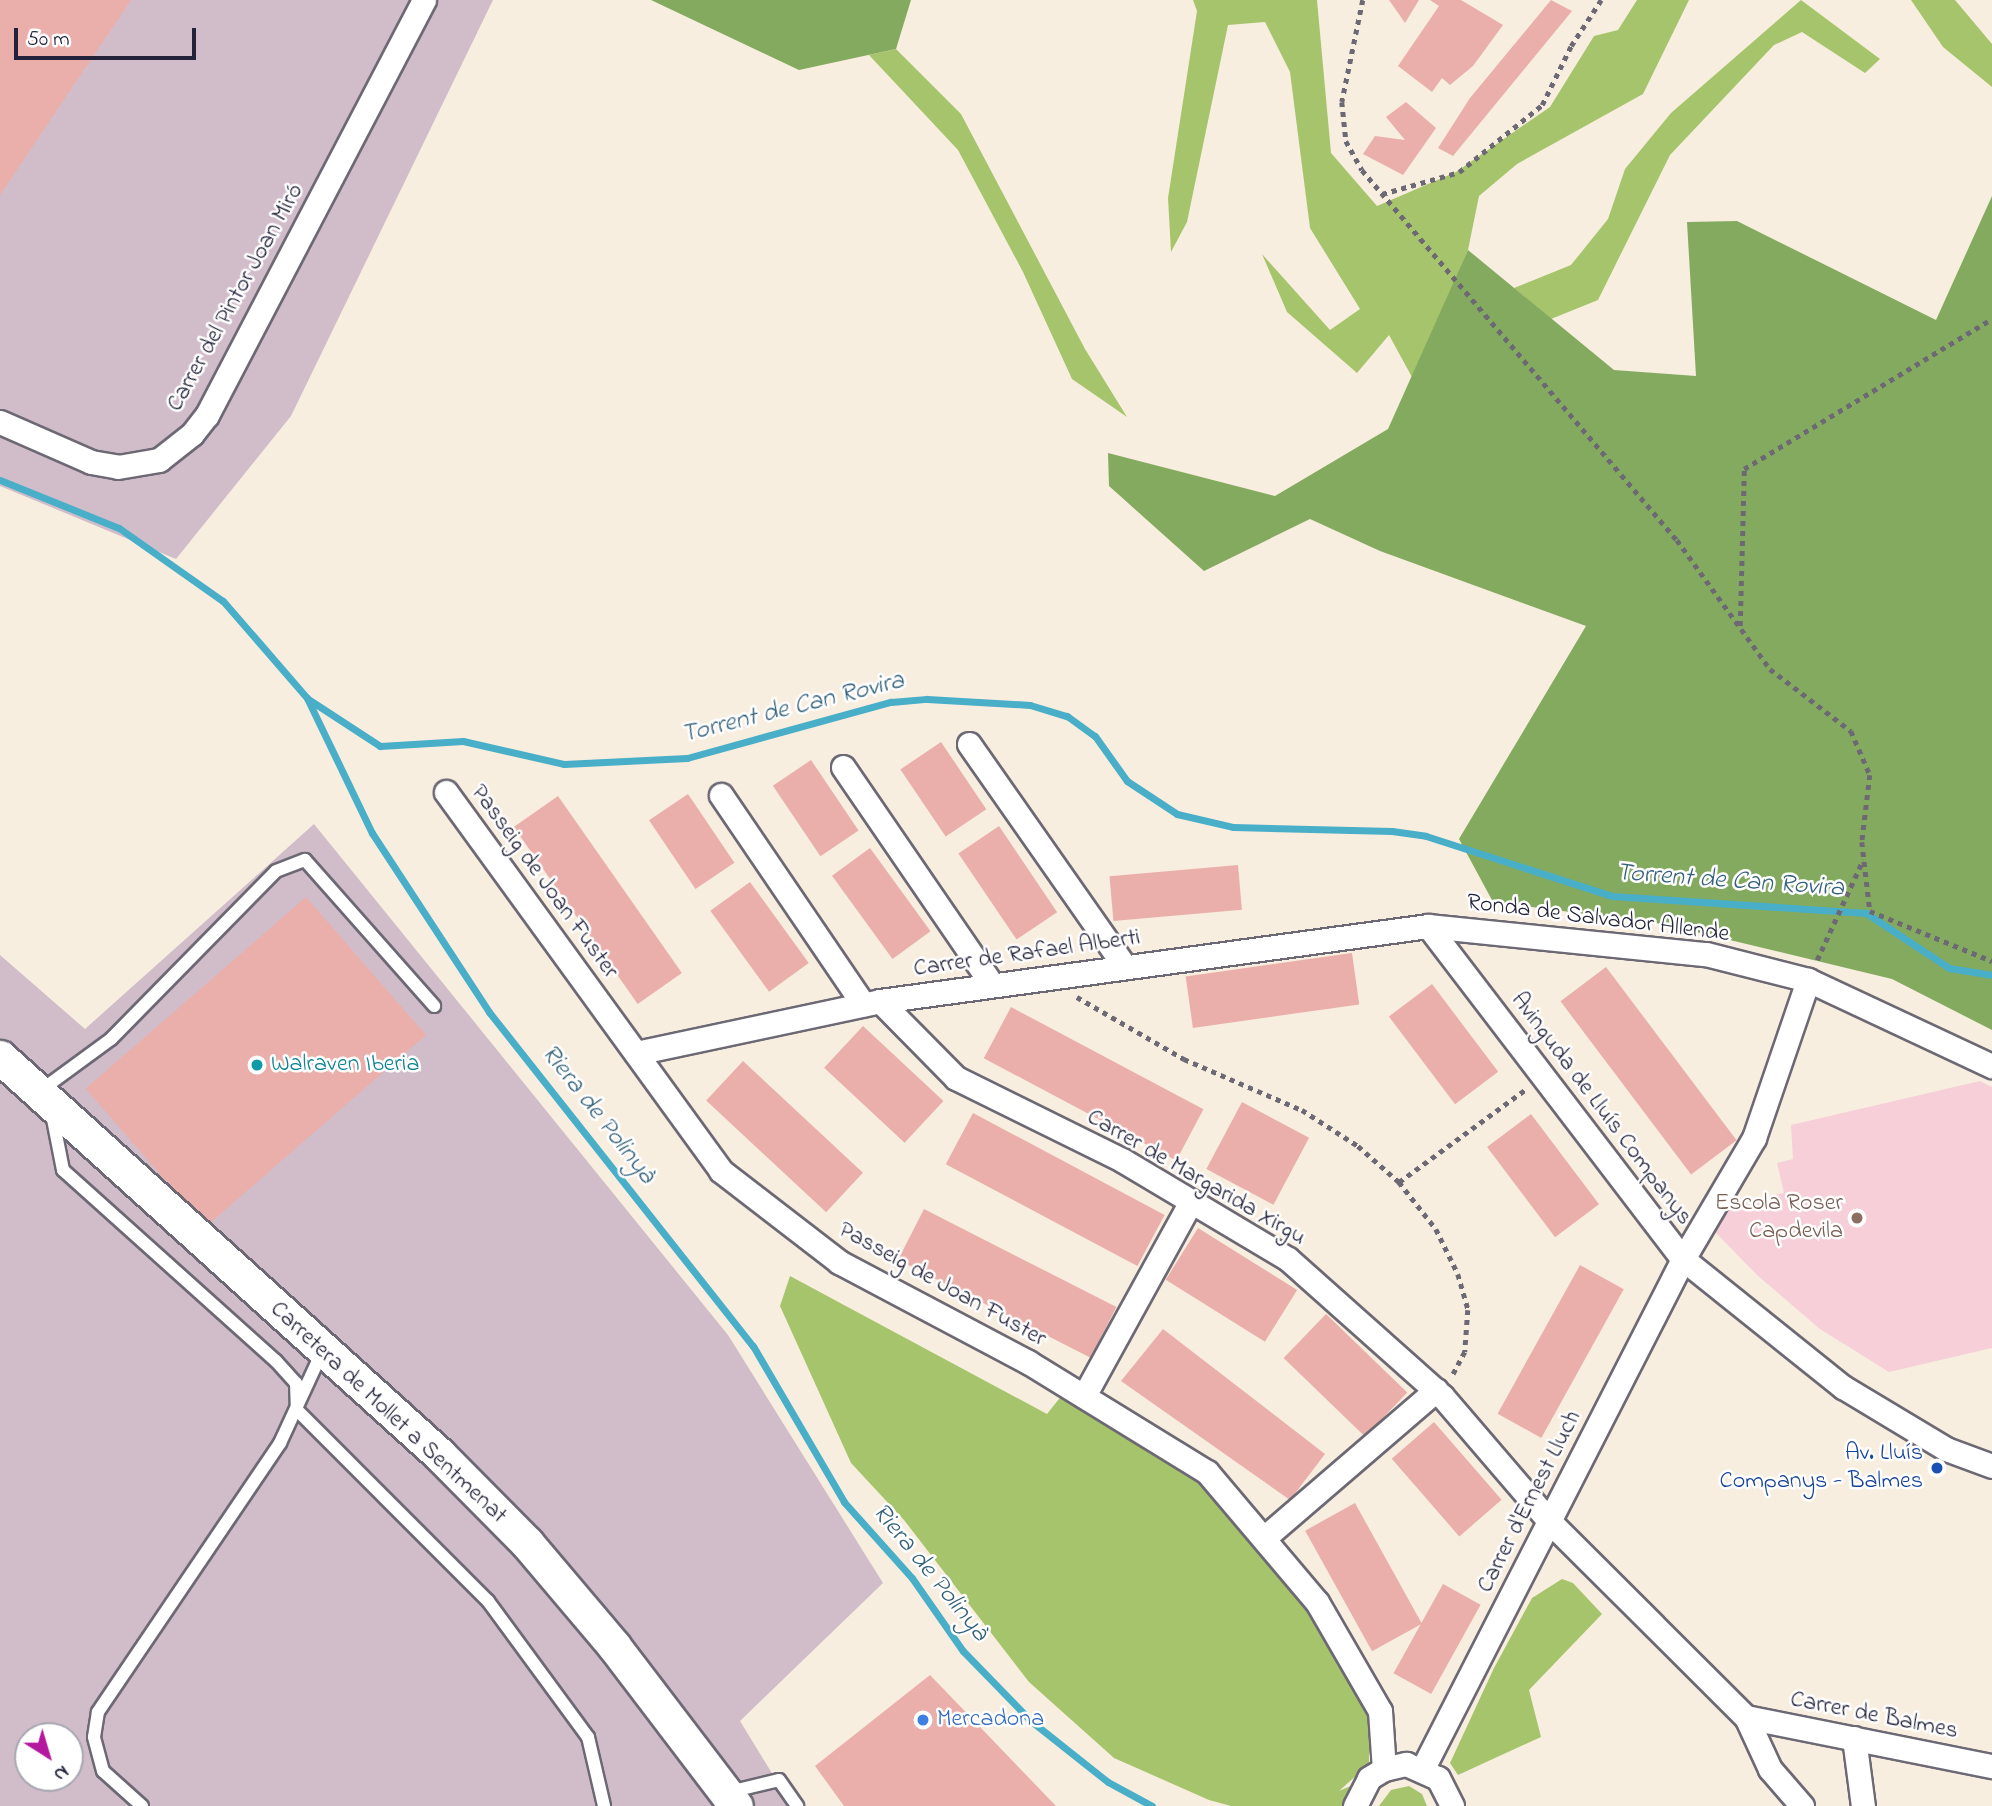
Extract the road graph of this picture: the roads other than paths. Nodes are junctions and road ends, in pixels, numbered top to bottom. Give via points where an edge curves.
1 (424, 0) edge
2 (0, 422) edge
3 (969, 744) dead end
4 (843, 767) dead end
5 (446, 792) dead end
6 (720, 795) dead end
7 (1428, 926) junction
8 (1125, 967) junction
9 (1808, 980) junction
10 (992, 985) junction
11 (872, 1003) junction
12 (434, 1006) dead end
13 (636, 1053) junction
14 (0, 1057) edge
15 (1992, 1066) edge
16 (44, 1100) junction
17 (1191, 1201) junction
18 (1683, 1259) junction
19 (323, 1350) junction
20 (1439, 1393) junction
21 (1084, 1396) junction
22 (297, 1410) junction
23 (1992, 1466) edge
24 (1550, 1522) junction
25 (1264, 1538) junction
26 (1746, 1717) junction
27 (1854, 1738) junction
28 (1992, 1766) edge
29 (1423, 1768) junction
30 (1384, 1769) junction
31 (731, 1799) edge
32 (142, 1806) edge
33 (604, 1806) edge
34 (797, 1806) edge
35 (1355, 1806) edge
36 (1452, 1806) edge
37 (1802, 1806) edge
38 (1863, 1806) edge

1 - 2 street, Carrer del Pintor Joan Miró via 207,415 192,434 159,460 118,467 91,462
3 - 8 street
4 - 10 street
5 - 13 street, Passeig de Joan Fuster
6 - 11 street, Carrer de Margarida Xirgu
7 - 8 street, Carrer de Rafael Alberti
7 - 9 street, Ronda de Salvador Allende via 1706,954
7 - 18 street, Avinguda de Lluís Companys
8 - 10 street, Carrer de Rafael Alberti
9 - 15 street, Ronda de Salvador Allende
9 - 18 street, Carrer d'Ernest Lluch via 1754,1138
10 - 11 street, Carrer de Rafael Alberti
11 - 13 street, Carrer de Rafael Alberti
11 - 17 street, Carrer de Margarida Xirgu via 956,1078 1122,1160
12 - 16 lane via 305,860 276,871 111,1039
13 - 21 street, Passeig de Joan Fuster via 721,1171 839,1262
14 - 16 street, Carretera de Mollet a Sentmenat
16 - 19 street, Carretera de Mollet a Sentmenat
16 - 22 lane via 63,1170 276,1361 296,1383
17 - 20 street, Carrer de Margarida Xirgu via 1288,1259
17 - 21 street
18 - 23 street, Avinguda de Lluís Companys via 1843,1387 1946,1448
18 - 24 street, Carrer d'Ernest Lluch
19 - 22 lane
19 - 31 street, Carretera de Mollet a Sentmenat via 440,1455 527,1543 614,1646
20 - 24 street, Carrer de Margarida Xirgu
20 - 25 street
21 - 25 street, Passeig de Joan Fuster via 1207,1472
22 - 32 lane via 280,1443 98,1712 94,1737 103,1771
22 - 33 lane via 488,1601 588,1737
24 - 26 street, Carrer de Margarida Xirgu
24 - 29 street, Carrer d'Ernest Lluch
25 - 30 street, Passeig de Joan Fuster via 1317,1602 1380,1711
26 - 27 street, Carrer de Balmes
26 - 37 street via 1770,1769
27 - 28 street, Carrer de Balmes
27 - 38 street
29 - 30 street via 1406,1764
29 - 36 street via 1438,1778
30 - 35 street via 1369,1778
31 - 34 lane via 779,1780

